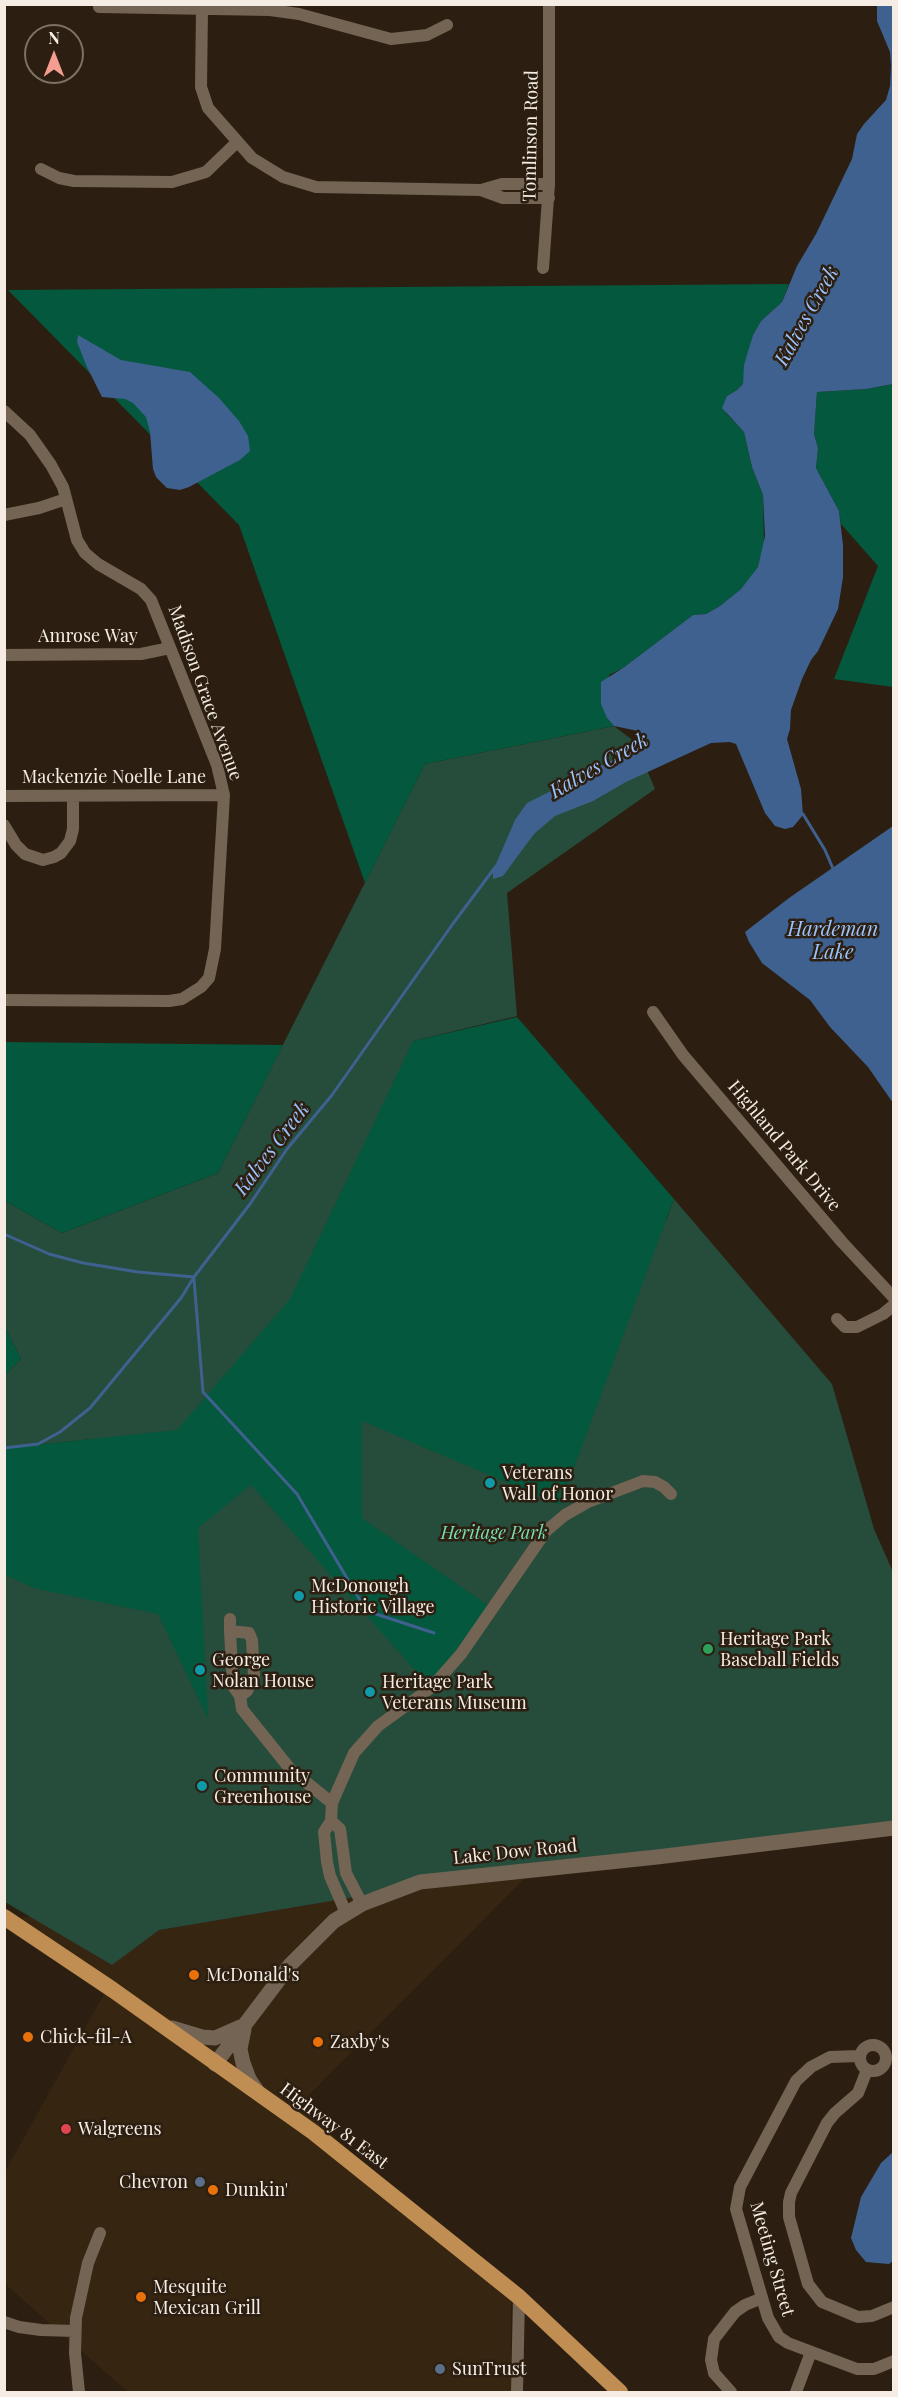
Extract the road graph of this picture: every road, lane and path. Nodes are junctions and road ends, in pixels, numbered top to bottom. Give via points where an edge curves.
1 (549, 4) edge
2 (99, 7) dead end
3 (202, 10) junction
4 (447, 25) dead end
5 (236, 143) junction
6 (41, 169) dead end
7 (549, 184) junction
8 (481, 190) junction
9 (549, 198) junction
10 (543, 268) dead end
11 (4, 411) edge
12 (66, 499) junction
13 (4, 515) edge
14 (170, 648) junction
15 (4, 655) edge
16 (224, 795) junction
17 (4, 796) edge
18 (73, 796) junction
19 (4, 825) edge
20 (4, 1000) edge
21 (653, 1012) dead end
22 (894, 1298) edge
23 (894, 1305) edge
24 (837, 1319) dead end
25 (671, 1494) dead end
26 (240, 1696) junction
27 (332, 1803) junction
28 (331, 1821) junction
29 (894, 1828) edge
30 (349, 1878) junction
31 (333, 1884) junction
32 (362, 1904) junction
33 (346, 1913) junction
34 (4, 1917) edge
35 (158, 2023) junction
36 (245, 2024) junction
37 (860, 2056) junction
38 (215, 2064) junction
39 (867, 2070) junction
40 (261, 2096) junction
41 (100, 2233) dead end
42 (519, 2297) junction
43 (762, 2298) junction
44 (894, 2307) edge
45 (4, 2322) edge
46 (75, 2331) junction
47 (811, 2352) junction
48 (892, 2364) edge
49 (79, 2392) edge
50 (517, 2392) edge
51 (620, 2392) edge
52 (730, 2392) edge
53 (796, 2392) edge

1 - 7 street, Tomlinson Road
2 - 3 street
3 - 4 street via 299,14 391,39 427,35
3 - 5 street via 201,87 208,108
5 - 6 street via 206,172 172,182 74,181
5 - 8 street via 282,177 316,187
7 - 8 street via 502,184
7 - 9 street, Tomlinson Road
8 - 9 street via 503,198
9 - 10 street, Tomlinson Road
11 - 12 street, Madison Grace Avenue via 39,447
12 - 13 street
12 - 14 street, Madison Grace Avenue via 81,547 98,564 146,594 156,608
14 - 15 street, Amrose Way via 141,654
14 - 16 street, Madison Grace Avenue via 217,765
16 - 18 street, Mackenzie Noelle Lane
16 - 20 street, Madison Grace Avenue via 215,948 209,978 201,987 182,999 169,1001
17 - 18 street, Mackenzie Noelle Lane
18 - 19 street via 72,834 68,846 54,857 43,860 25,854
21 - 22 street, Highland Park Drive via 683,1055
23 - 24 street via 857,1327 846,1327
25 - 27 street via 655,1482 643,1481 588,1502 546,1531 461,1654 432,1687 378,1726 354,1753
26 - 26 street via 248,1691 254,1676 252,1640 249,1634 230,1625 233,1686
26 - 27 street via 242,1709 291,1770
27 - 28 street
28 - 30 street via 340,1829
28 - 31 street via 324,1832
29 - 32 street, Lake Dow Road via 420,1882
30 - 31 street
30 - 32 street
31 - 33 street
32 - 33 street, Lake Dow Road
33 - 36 street, Lake Dow Road via 300,1953
34 - 35 main road, Highway 81 East
35 - 36 street via 215,2038
35 - 38 main road, Highway 81 East
36 - 38 street, Lake Dow Road
36 - 40 street via 241,2056 249,2079
37 - 39 street
37 - 39 street via 871,2045 885,2052 882,2068 875,2072
37 - 43 street, Meeting Street via 830,2057 799,2078 739,2189 736,2212
38 - 40 main road, Highway 81 East
39 - 44 street via 858,2093 827,2123 791,2193 789,2217 808,2284 822,2302 858,2317
40 - 42 main road, Highway 81 East via 313,2132
41 - 46 street via 88,2263
42 - 50 street
42 - 51 main road, Highway 81 East
43 - 47 street, Meeting Street via 779,2337
43 - 52 street via 735,2312 714,2339 714,2373
45 - 46 street
46 - 49 street
47 - 48 street, Meeting Street via 860,2370
47 - 53 street

